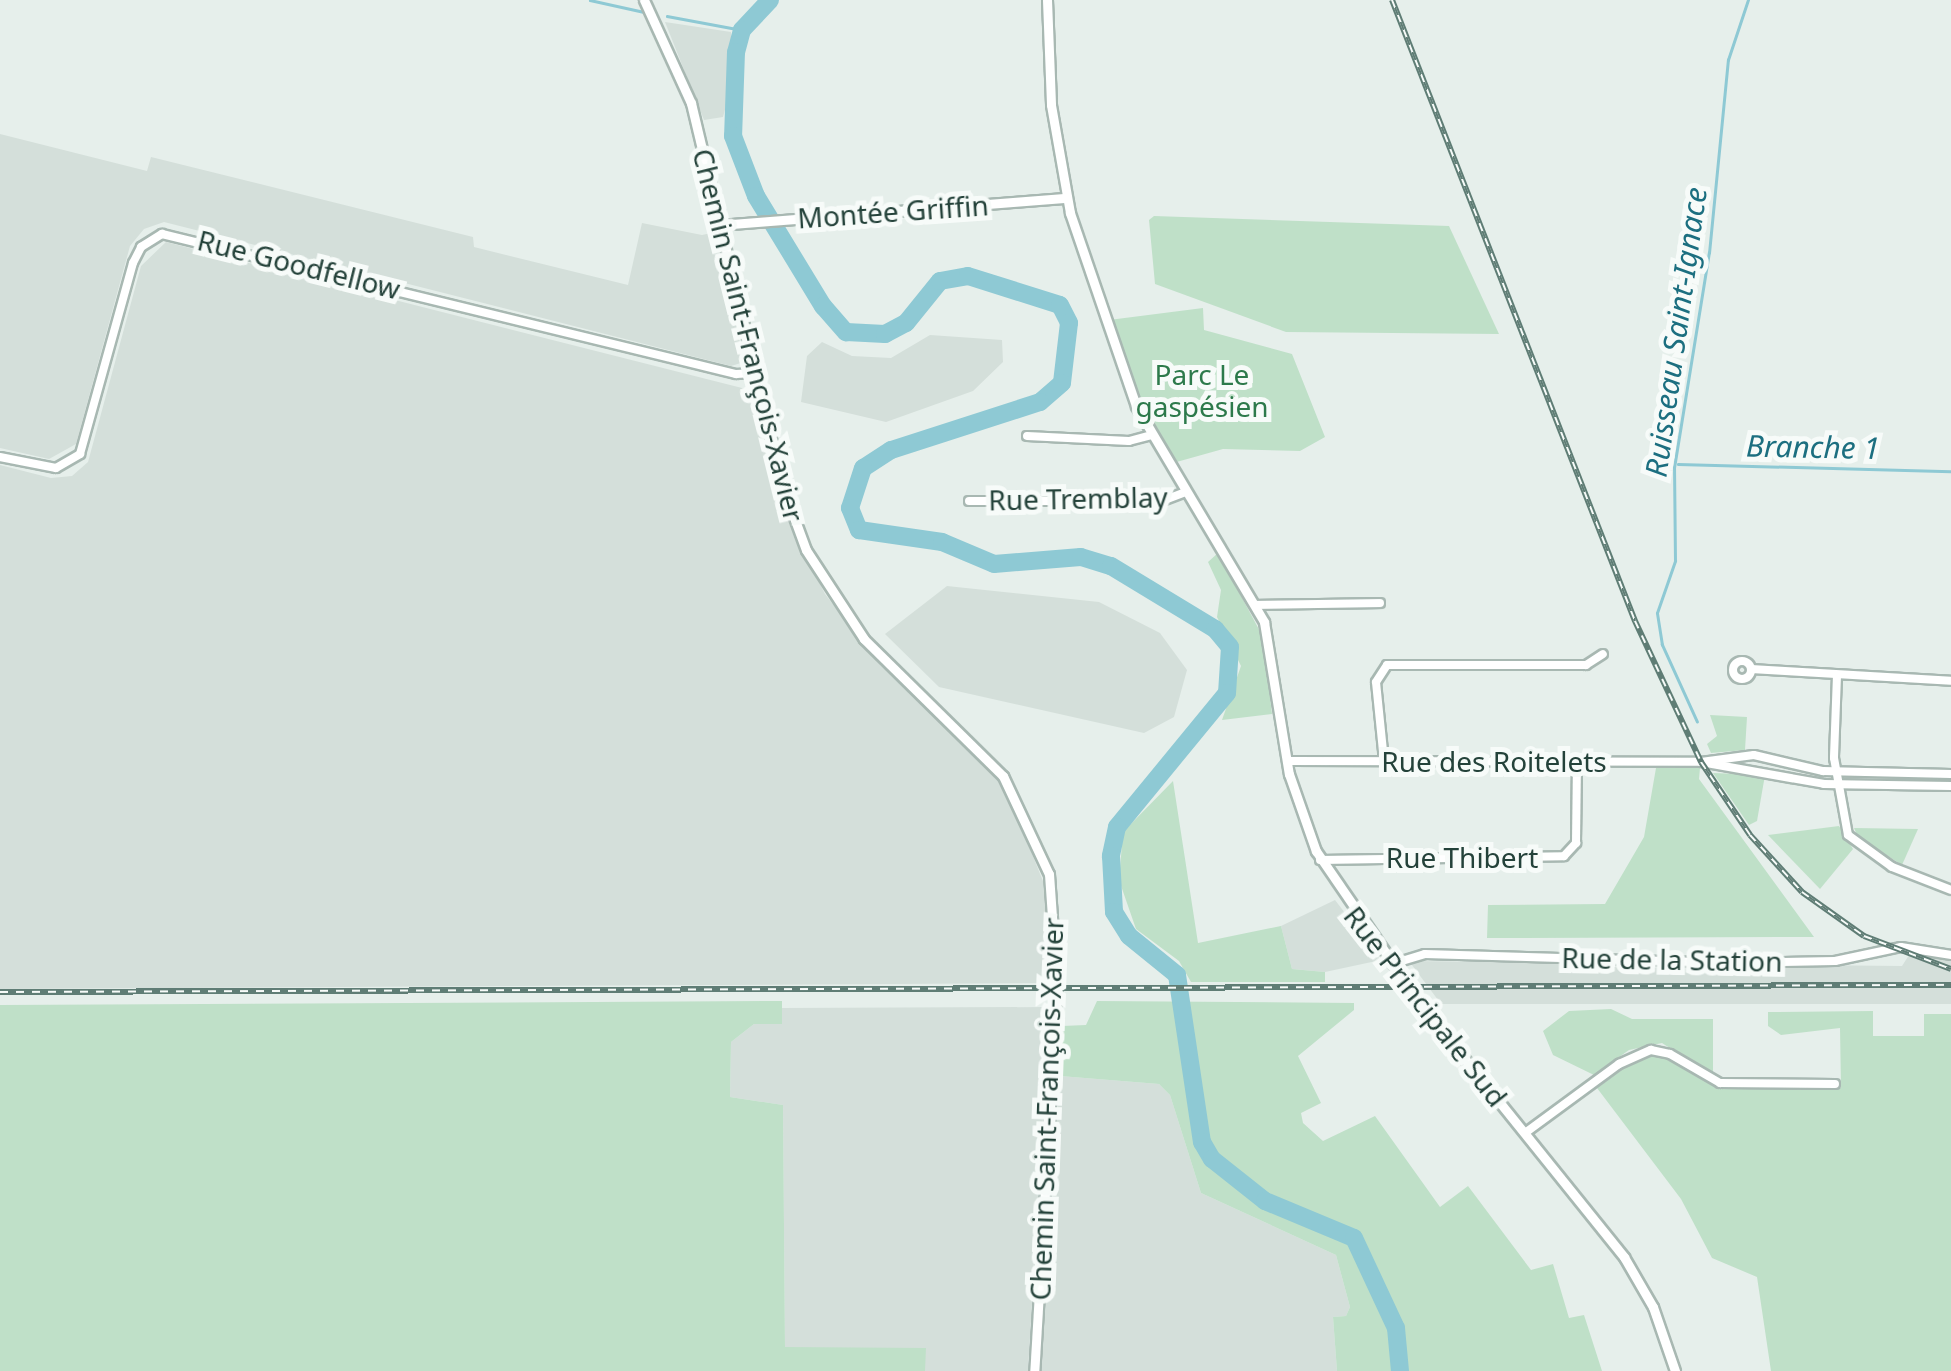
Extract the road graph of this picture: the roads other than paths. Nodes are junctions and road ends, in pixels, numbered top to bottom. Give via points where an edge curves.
1 (644, 0) edge
2 (1047, 0) edge
3 (1066, 198) junction
4 (720, 225) junction
5 (754, 373) junction
6 (1027, 436) dead end
7 (1151, 436) junction
8 (0, 457) edge
9 (1186, 492) junction
10 (969, 501) dead end
11 (1380, 603) dead end
12 (1256, 604) junction
13 (1603, 654) dead end
14 (1752, 669) dead end
15 (1836, 675) junction
16 (1951, 681) edge
17 (1286, 761) junction
18 (1384, 761) junction
19 (1577, 761) junction
20 (1701, 762) junction
21 (1837, 772) junction
22 (1951, 774) edge
23 (1840, 784) junction
24 (1951, 786) edge
25 (1320, 860) junction
26 (1951, 890) edge
27 (1951, 956) edge
28 (1392, 964) junction
29 (1836, 1084) dead end
30 (1525, 1134) junction
31 (1034, 1371) edge
32 (1674, 1371) edge

1 - 4 street, Chemin Saint-François-Xavier via 685,84
2 - 3 street, Rue Principale Sud via 1051,104
3 - 4 street, Montée Griffin
3 - 7 street, Rue Principale Sud via 1121,370
4 - 5 street, Chemin Saint-François-Xavier
5 - 8 street, Rue Goodfellow via 736,374 162,234 140,247 133,262 80,454 49,468
5 - 31 street, Chemin Saint-François-Xavier via 784,492 819,576 877,654 1003,776 1049,874 1057,988
6 - 7 street
7 - 9 street, Rue Principale Sud
9 - 10 street, Rue Tremblay via 1162,501
9 - 12 street, Rue Principale Sud
11 - 12 street
12 - 17 street, Rue Principale Sud via 1271,646
13 - 18 street via 1586,665 1387,665 1376,682
14 - 15 street
15 - 16 street
15 - 21 street
17 - 18 street, Rue des Roitelets
17 - 25 street, Rue Principale Sud
18 - 19 street, Rue des Roitelets
19 - 20 street, Rue des Roitelets
19 - 25 street, Rue Thibert via 1576,843 1564,856
20 - 21 street, Rue des Roitelets via 1754,755
20 - 23 street, Rue des Roitelets
21 - 22 street, Rue des Roitelets
21 - 23 street
23 - 24 street, Rue des Roitelets
23 - 26 street via 1855,844 1902,873
25 - 28 street, Rue Principale Sud
27 - 28 street, Rue de la Station via 1902,947 1834,961 1425,954
28 - 30 street, Rue Principale Sud
29 - 30 street via 1720,1084 1651,1050 1619,1064
30 - 32 street, Rue Principale Sud via 1640,1282

